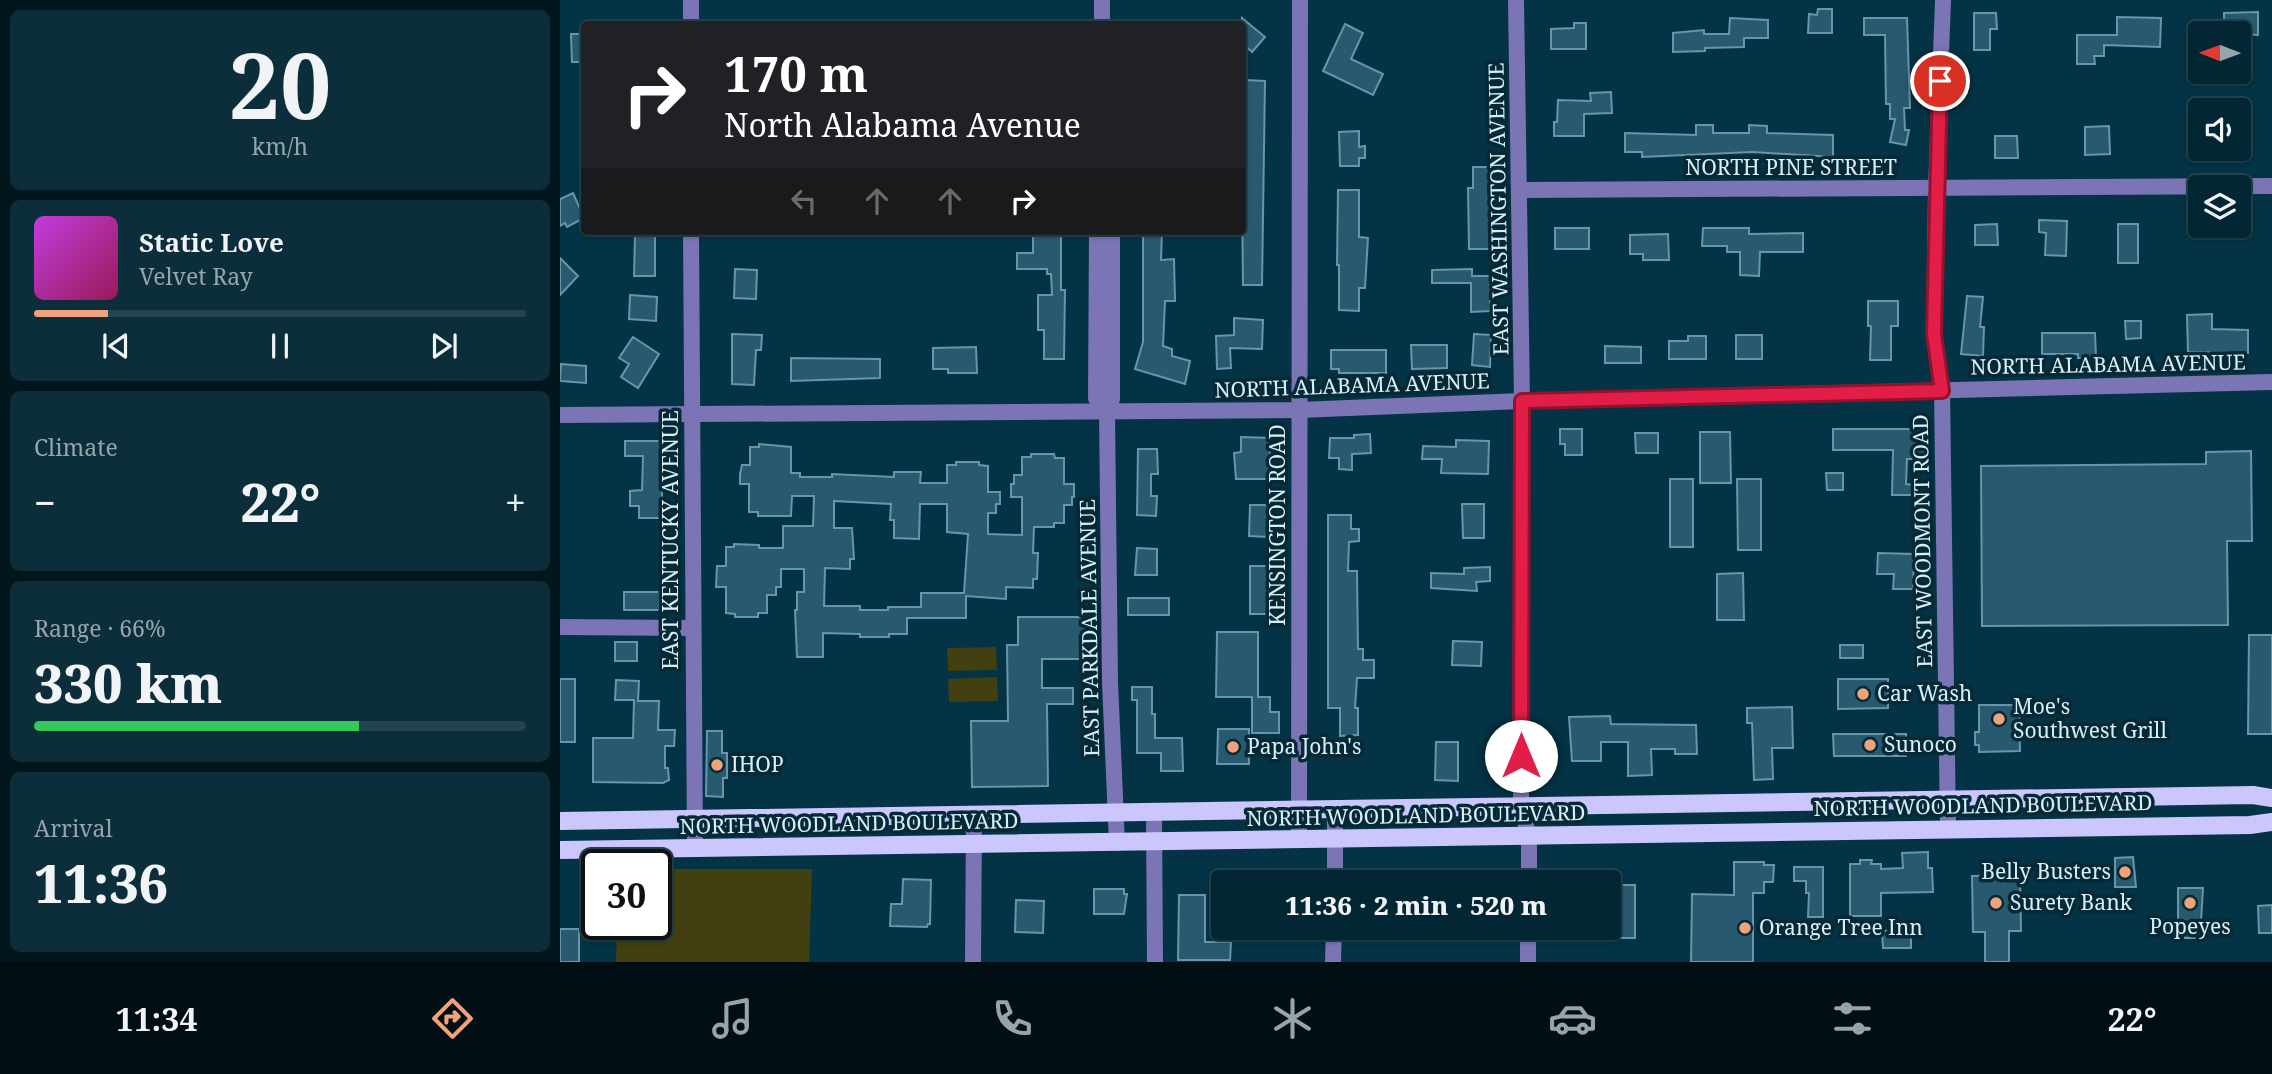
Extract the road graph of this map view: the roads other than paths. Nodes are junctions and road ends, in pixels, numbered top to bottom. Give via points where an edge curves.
1 (691, 0) edge
2 (1102, 0) edge
3 (1300, 0) edge
4 (1516, 0) edge
5 (1943, 0) edge
6 (691, 21) edge
7 (1102, 21) edge
8 (2272, 186) edge
9 (1936, 189) junction
10 (1520, 190) junction
11 (691, 235) edge
12 (1097, 235) edge
13 (1112, 235) edge
14 (2272, 382) edge
15 (1942, 391) junction
16 (1522, 401) junction
17 (1299, 410) junction
18 (1107, 412) junction
19 (691, 414) junction
20 (560, 415) edge
21 (560, 627) edge
22 (692, 628) junction
23 (2272, 798) edge
24 (1948, 800) junction
25 (1521, 807) junction
26 (1335, 809) junction
27 (1299, 810) junction
28 (1154, 812) junction
29 (1116, 813) junction
30 (974, 815) junction
31 (695, 819) junction
32 (560, 821) edge
33 (2272, 822) edge
34 (1948, 829) junction
35 (1529, 837) junction
36 (1336, 839) junction
37 (1299, 840) junction
38 (1154, 842) junction
39 (1117, 843) junction
40 (975, 844) junction
41 (695, 848) junction
42 (560, 850) edge
43 (1335, 870) edge
44 (1529, 870) edge
45 (1334, 940) edge
46 (1528, 940) edge
47 (973, 962) edge
48 (1155, 962) edge
49 (1333, 962) edge
50 (1528, 962) edge

1 - 6 street
2 - 7 street
3 - 17 street, KENSINGTON ROAD
4 - 10 street, EAST WASHINGTON AVENUE
5 - 9 street, EAST WOODMONT ROAD
8 - 9 street, NORTH PINE STREET
9 - 10 street, NORTH PINE STREET
9 - 15 street, EAST WOODMONT ROAD via 1934,334
10 - 16 street, EAST WASHINGTON AVENUE
11 - 19 street, EAST KENTUCKY AVENUE
12 - 18 street, EAST PARKDALE AVENUE via 1096,398
13 - 18 street, EAST PARKDALE AVENUE via 1112,399
14 - 15 street, NORTH ALABAMA AVENUE
15 - 16 street, NORTH ALABAMA AVENUE
15 - 24 street, EAST WOODMONT ROAD
16 - 17 street, NORTH ALABAMA AVENUE
16 - 25 street, EAST WASHINGTON AVENUE
17 - 18 street, NORTH ALABAMA AVENUE
17 - 27 street, KENSINGTON ROAD
18 - 19 street, NORTH ALABAMA AVENUE
18 - 29 street, EAST PARKDALE AVENUE
19 - 20 street, NORTH ALABAMA AVENUE
19 - 22 street, EAST KENTUCKY AVENUE
21 - 22 street
22 - 31 street, EAST KENTUCKY AVENUE
23 - 24 main road, NORTH WOODLAND BOULEVARD
24 - 25 main road, NORTH WOODLAND BOULEVARD
24 - 34 street, EAST WOODMONT ROAD
25 - 26 main road, NORTH WOODLAND BOULEVARD
25 - 35 street, EAST WASHINGTON AVENUE
26 - 27 main road, NORTH WOODLAND BOULEVARD
26 - 36 street
27 - 28 main road, NORTH WOODLAND BOULEVARD
27 - 37 street, KENSINGTON ROAD
28 - 29 main road, NORTH WOODLAND BOULEVARD
28 - 38 street
29 - 30 main road, NORTH WOODLAND BOULEVARD
29 - 39 street, EAST PARKDALE AVENUE
30 - 31 main road, NORTH WOODLAND BOULEVARD
30 - 40 street
31 - 32 main road, NORTH WOODLAND BOULEVARD
31 - 41 street, EAST KENTUCKY AVENUE
33 - 34 main road, NORTH WOODLAND BOULEVARD
34 - 35 main road, NORTH WOODLAND BOULEVARD
35 - 36 main road, NORTH WOODLAND BOULEVARD
35 - 44 street, EAST WASHINGTON AVENUE
36 - 37 main road, NORTH WOODLAND BOULEVARD
36 - 43 street
37 - 38 main road, NORTH WOODLAND BOULEVARD
38 - 39 main road, NORTH WOODLAND BOULEVARD
38 - 48 street
39 - 40 main road, NORTH WOODLAND BOULEVARD
40 - 41 main road, NORTH WOODLAND BOULEVARD
40 - 47 street
41 - 42 main road, NORTH WOODLAND BOULEVARD
45 - 49 street
46 - 50 street

